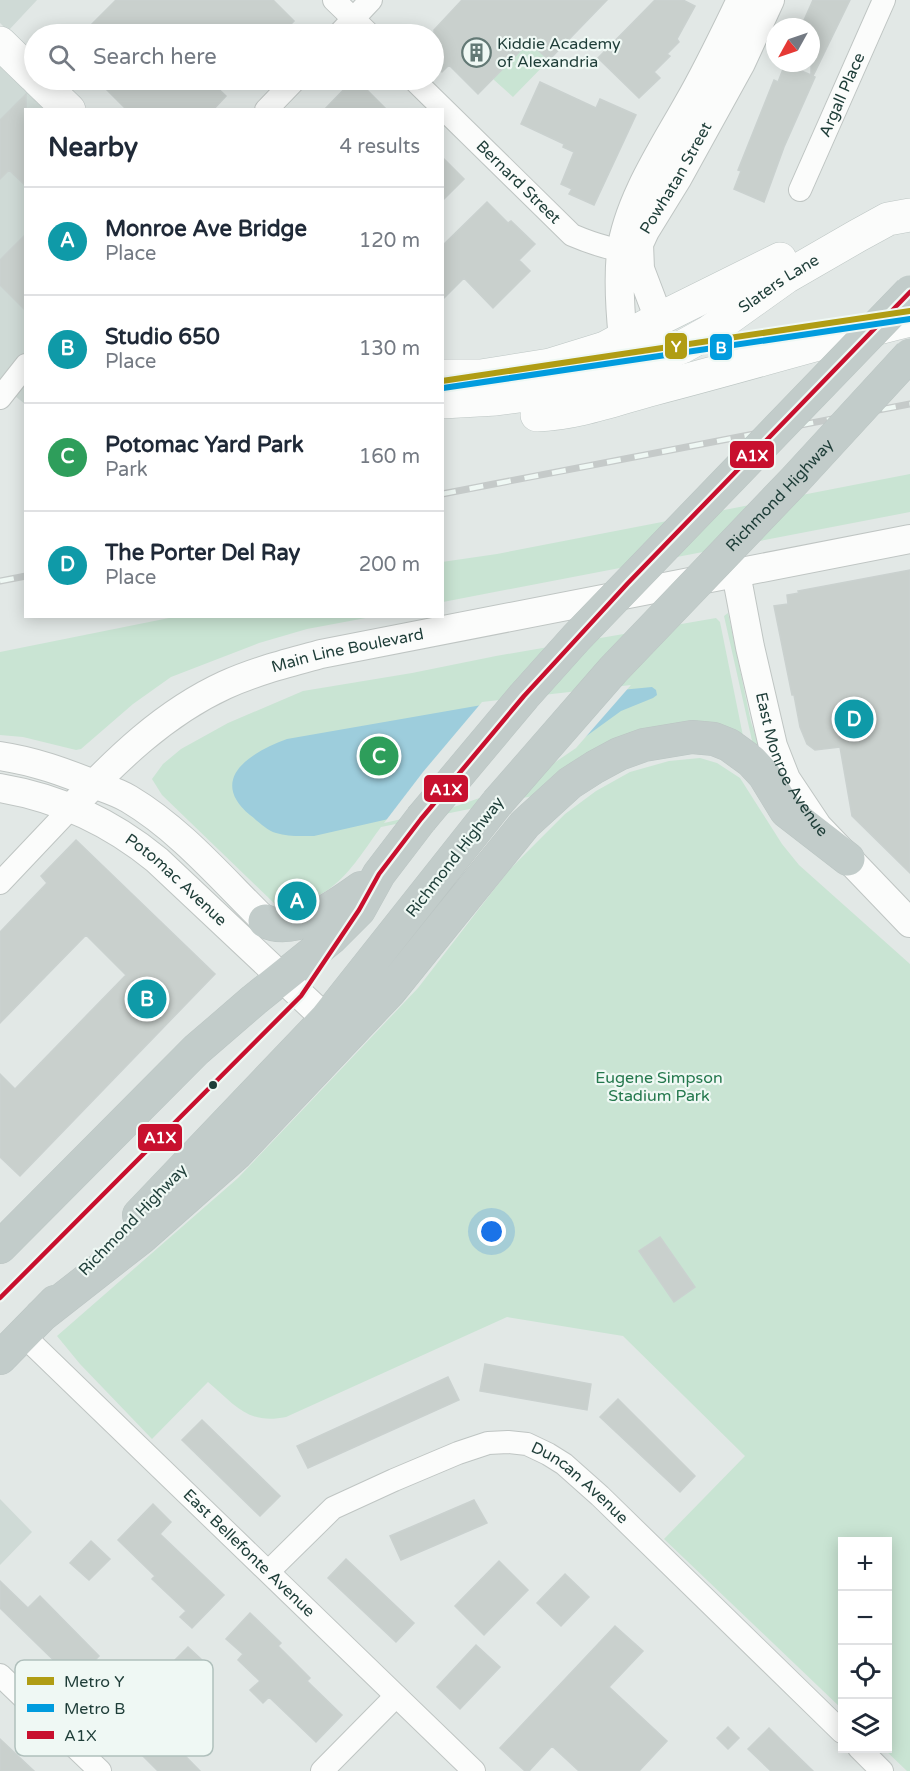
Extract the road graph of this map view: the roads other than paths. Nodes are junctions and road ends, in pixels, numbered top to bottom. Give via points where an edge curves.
1 (334, 0) edge
2 (371, 0) edge
3 (741, 0) edge
4 (770, 0) edge
5 (884, 0) edge
6 (351, 24) edge
7 (357, 24) edge
8 (0, 43) edge
9 (24, 66) edge
10 (48, 90) edge
11 (285, 90) edge
12 (424, 90) edge
13 (67, 108) edge
14 (268, 108) edge
15 (443, 108) edge
16 (444, 109) edge
17 (800, 190) dead end
18 (910, 193) edge
19 (910, 215) edge
20 (630, 252) junction
21 (910, 292) edge
22 (659, 319) junction
23 (910, 320) edge
24 (623, 339) junction
25 (910, 355) edge
26 (653, 359) junction
27 (24, 367) edge
28 (444, 376) edge
29 (0, 398) edge
30 (444, 402) edge
31 (444, 410) edge
32 (910, 539) edge
33 (736, 573) junction
34 (0, 756) edge
35 (94, 784) junction
36 (0, 788) edge
37 (70, 808) junction
38 (848, 860) junction
39 (380, 874) junction
40 (0, 883) edge
41 (265, 921) joint
42 (910, 923) edge
43 (282, 977) junction
44 (326, 1019) junction
45 (0, 1247) edge
46 (32, 1325) junction
47 (0, 1358) edge
48 (269, 1571) junction
49 (0, 1675) edge
50 (15, 1689) edge
51 (396, 1696) junction
52 (838, 1727) edge
53 (863, 1753) edge
54 (84, 1756) edge
55 (100, 1771) edge
56 (322, 1771) edge
57 (474, 1771) edge
58 (882, 1771) edge

1 - 6 street
2 - 7 street
3 - 20 street, Powhatan Street via 650,172 632,214
4 - 20 street, Powhatan Street via 736,72 677,179
5 - 17 street, Argall Place
8 - 9 main road
10 - 13 main road
11 - 14 street
12 - 15 street, Bernard Street
16 - 20 street, Bernard Street via 572,235
18 - 22 main road, Slaters Lane
19 - 26 main road, Slaters Lane via 888,219 857,236 786,277 709,332
20 - 22 street, Powhatan Street
20 - 24 street, Powhatan Street via 619,305
21 - 39 highway, bridge via 576,638 421,819
22 - 24 main road, Slaters Lane
22 - 26 street, Powhatan Street
23 - 31 main road via 544,415 499,416
24 - 26 street
24 - 28 main road, Slaters Lane via 550,365 480,376
25 - 44 highway, Richmond Highway, bridge via 612,670 496,803
26 - 30 main road, Slaters Lane via 550,392
27 - 29 street
32 - 33 street, Main Line Boulevard
33 - 35 street, Main Line Boulevard via 321,654 253,674 191,703 143,738
33 - 38 street, East Monroe Avenue via 779,763 808,813
34 - 35 street, Potomac Avenue via 40,764
35 - 37 street, Main Line Boulevard
35 - 41 street, Potomac Avenue via 124,796 160,822
36 - 37 street, Potomac Avenue via 36,794
37 - 40 street, Main Line Boulevard
37 - 43 street, Potomac Avenue via 101,821 142,848
38 - 42 street, East Monroe Avenue
38 - 46 highway via 786,811 751,761 714,739 692,737 644,745 595,767 570,783 525,824 390,991 236,1154 142,1237
39 - 41 highway via 316,917 281,925
39 - 43 highway via 359,910
43 - 44 street, Potomac Avenue
43 - 45 highway via 196,1050
44 - 46 highway, Richmond Highway
46 - 47 highway, Richmond Highway
46 - 48 street, East Bellefonte Avenue
48 - 51 street, East Bellefonte Avenue
48 - 52 street, Duncan Avenue via 333,1508 488,1443 527,1444 564,1464 600,1496
49 - 50 street
51 - 56 street
51 - 57 street, East Bellefonte Avenue
53 - 58 street
54 - 55 street

